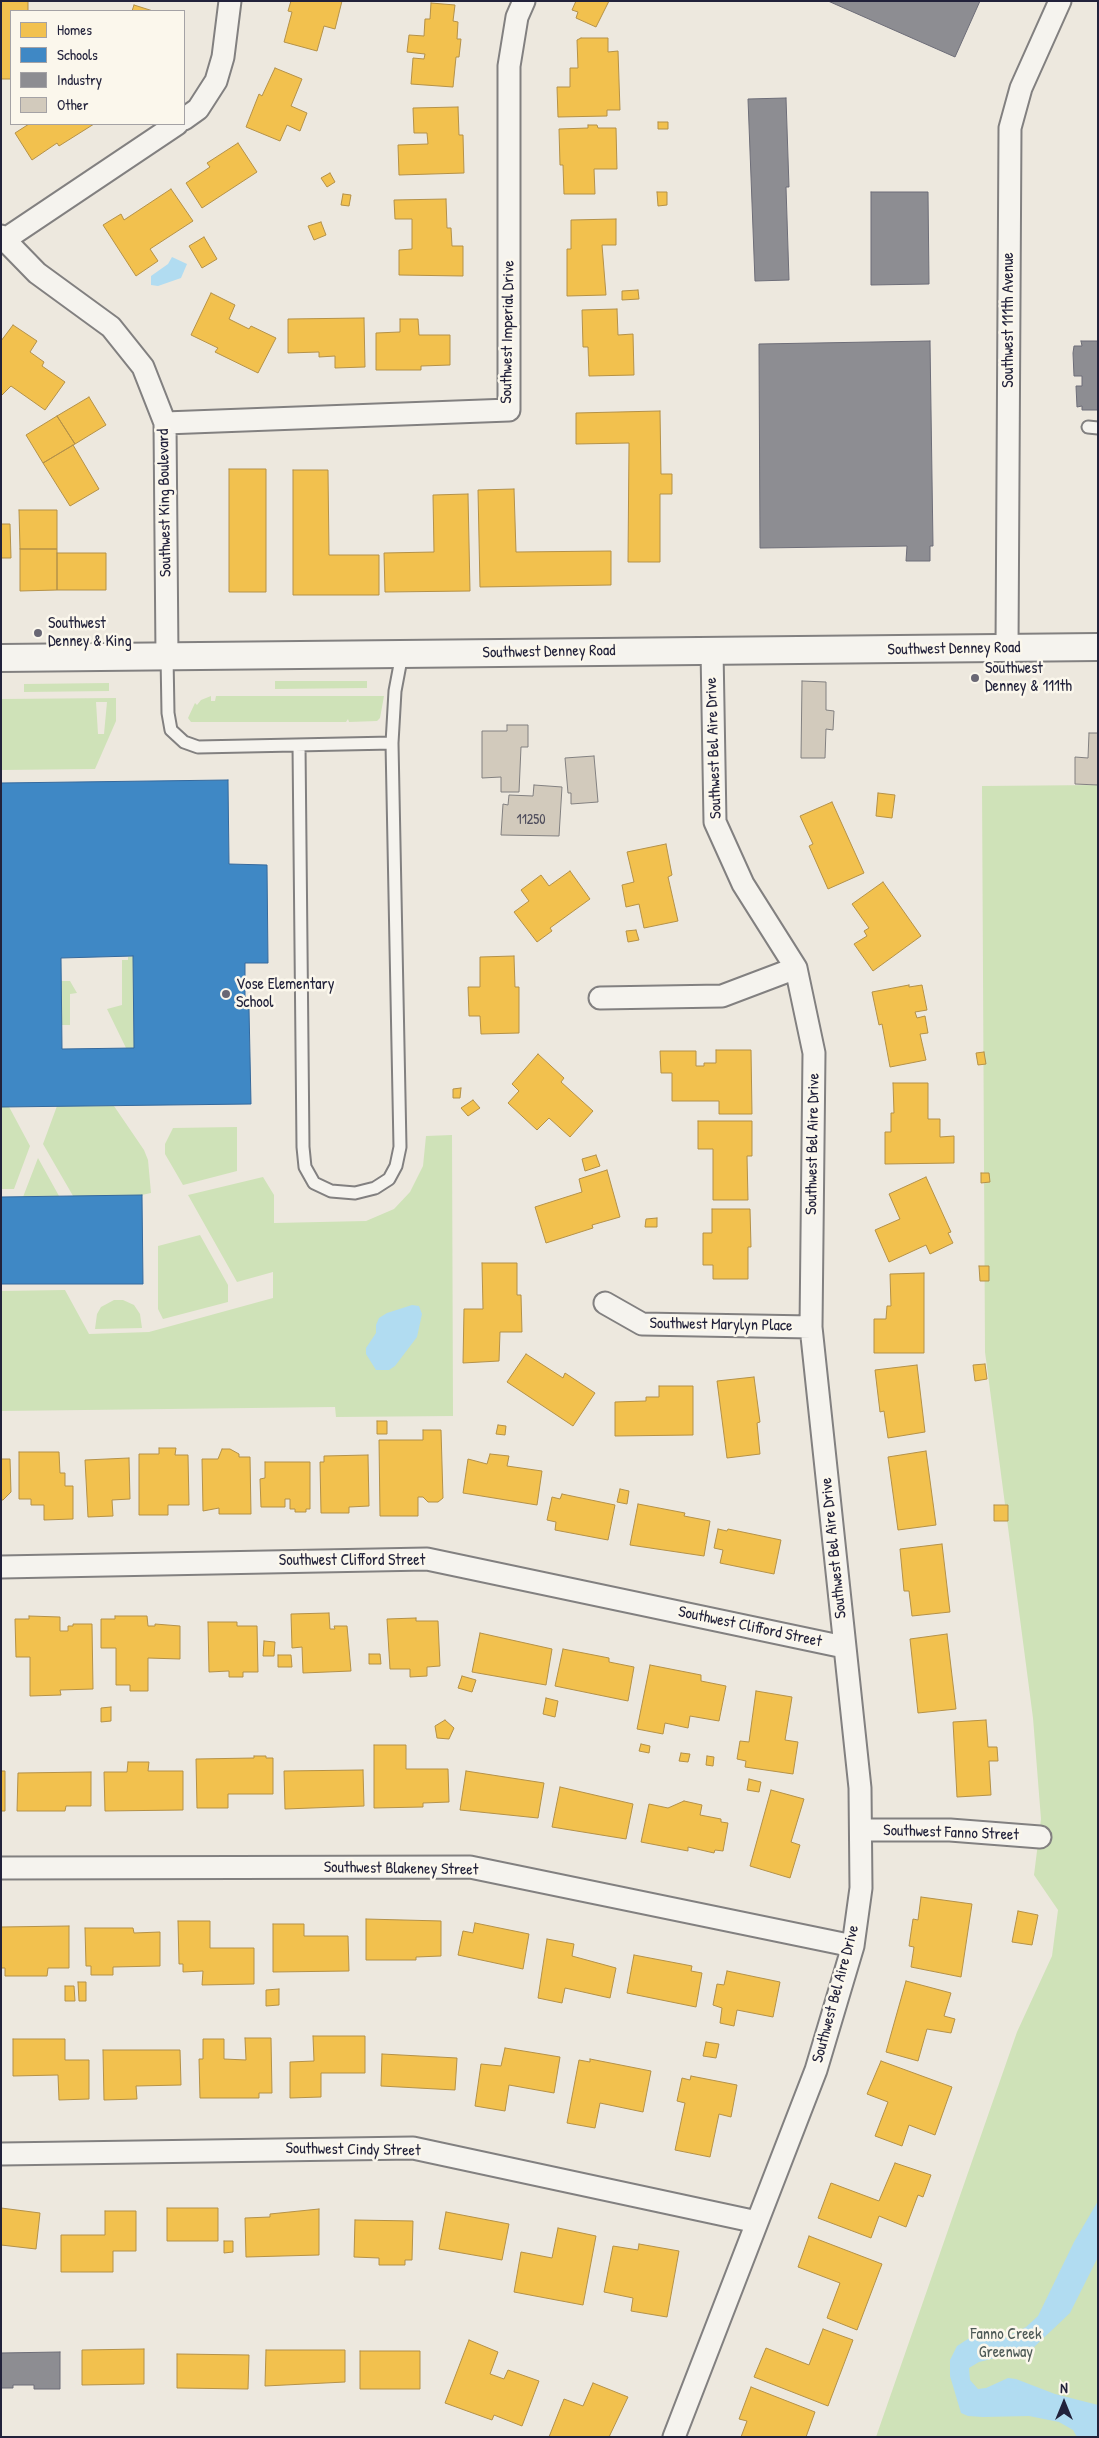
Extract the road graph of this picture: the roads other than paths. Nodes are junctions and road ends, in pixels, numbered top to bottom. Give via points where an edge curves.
1 (230, 1) edge
2 (524, 1) edge
3 (1060, 1) edge
4 (185, 118) edge
5 (174, 125) edge
6 (2, 240) edge
7 (164, 423) junction
8 (1098, 647) edge
9 (1007, 648) junction
10 (712, 650) junction
11 (402, 654) junction
12 (167, 656) junction
13 (1, 658) edge
14 (392, 743) junction
15 (299, 745) junction
16 (796, 968) junction
17 (600, 998) dead end
18 (605, 1303) dead end
19 (811, 1327) junction
20 (1, 1566) edge
21 (844, 1647) junction
22 (862, 1830) junction
23 (1040, 1837) dead end
24 (1, 1868) edge
25 (853, 1946) junction
26 (1, 2154) edge
27 (757, 2222) junction
28 (674, 2437) edge

1 - 4 street via 223,57 216,81 198,109
2 - 7 street, Southwest Imperial Drive via 517,16 509,66 509,410
3 - 9 street, Southwest 111th Avenue via 1021,88 1010,128
5 - 6 street
6 - 7 street, Southwest King Boulevard via 37,272 110,326 143,367
7 - 12 street, Southwest King Boulevard
8 - 9 street, Southwest Denney Road
9 - 10 street, Southwest Denney Road
10 - 11 street, Southwest Denney Road
10 - 16 street, Southwest Bel Aire Drive via 715,822 743,884
11 - 12 street, Southwest Denney Road
11 - 14 lane via 395,691
12 - 13 street, Southwest Denney Road
12 - 15 lane via 171,730 184,742 198,747
14 - 15 lane
14 - 15 lane via 400,1147 396,1166 389,1178 375,1188 355,1193 331,1191 314,1183 305,1167
16 - 17 street via 722,996
16 - 19 street, Southwest Bel Aire Drive via 814,1053
18 - 19 street, Southwest Marylyn Place via 642,1324
19 - 21 street, Southwest Bel Aire Drive
20 - 21 street, Southwest Clifford Street via 427,1559
21 - 22 street, Southwest Bel Aire Drive
22 - 23 street, Southwest Fanno Street via 950,1830
22 - 25 street, Southwest Bel Aire Drive via 861,1888
24 - 25 street, Southwest Blakeney Street via 470,1867
25 - 27 street, Southwest Bel Aire Drive via 816,2070
26 - 27 street, Southwest Cindy Street via 413,2148
27 - 28 street, Southwest Bel Aire Drive

